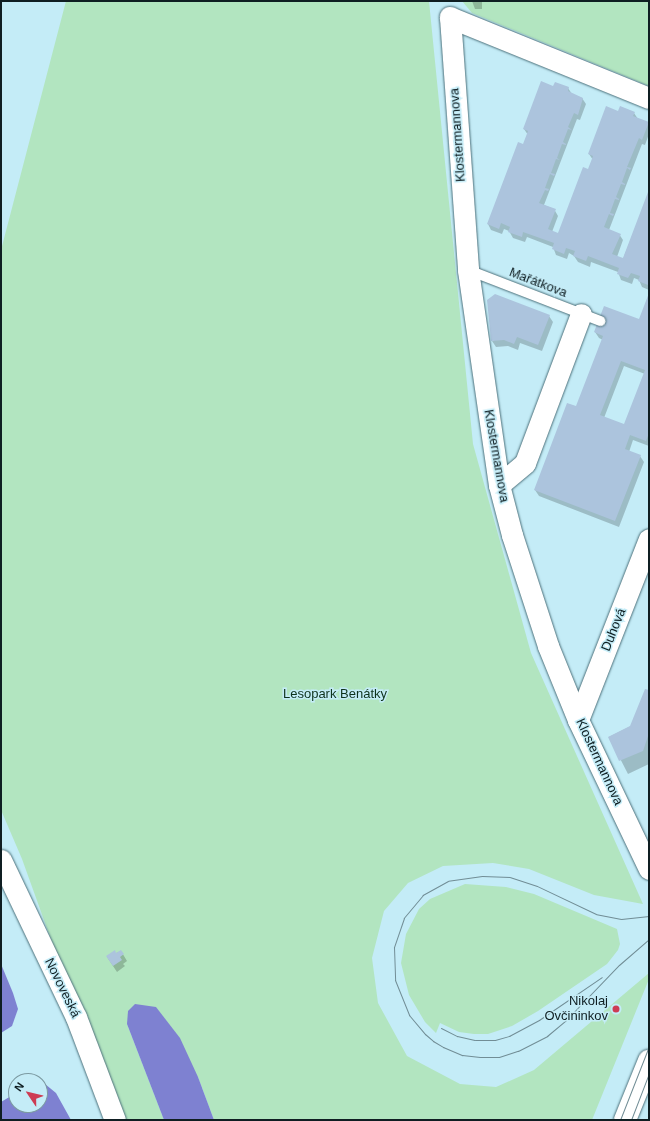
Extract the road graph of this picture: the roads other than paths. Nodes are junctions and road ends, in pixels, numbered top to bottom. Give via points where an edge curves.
1 (649, 98) edge
2 (468, 270) junction
3 (591, 317) joint
4 (499, 485) junction
5 (649, 539) edge
6 (645, 564) edge
7 (578, 720) junction
8 (1, 860) edge
9 (649, 869) edge
10 (649, 1061) edge
11 (115, 1120) edge
12 (625, 1120) edge

1 - 2 street, Klostermannova via 450,17
2 - 3 lane, Mařátkova
2 - 4 street, Klostermannova
3 - 4 street via 525,463
4 - 7 street, Klostermannova via 512,535 548,646
5 - 6 street, Duhová
6 - 7 street, Duhová
7 - 9 street, Klostermannova
8 - 11 street, Novoveská via 76,1017
10 - 12 main road

